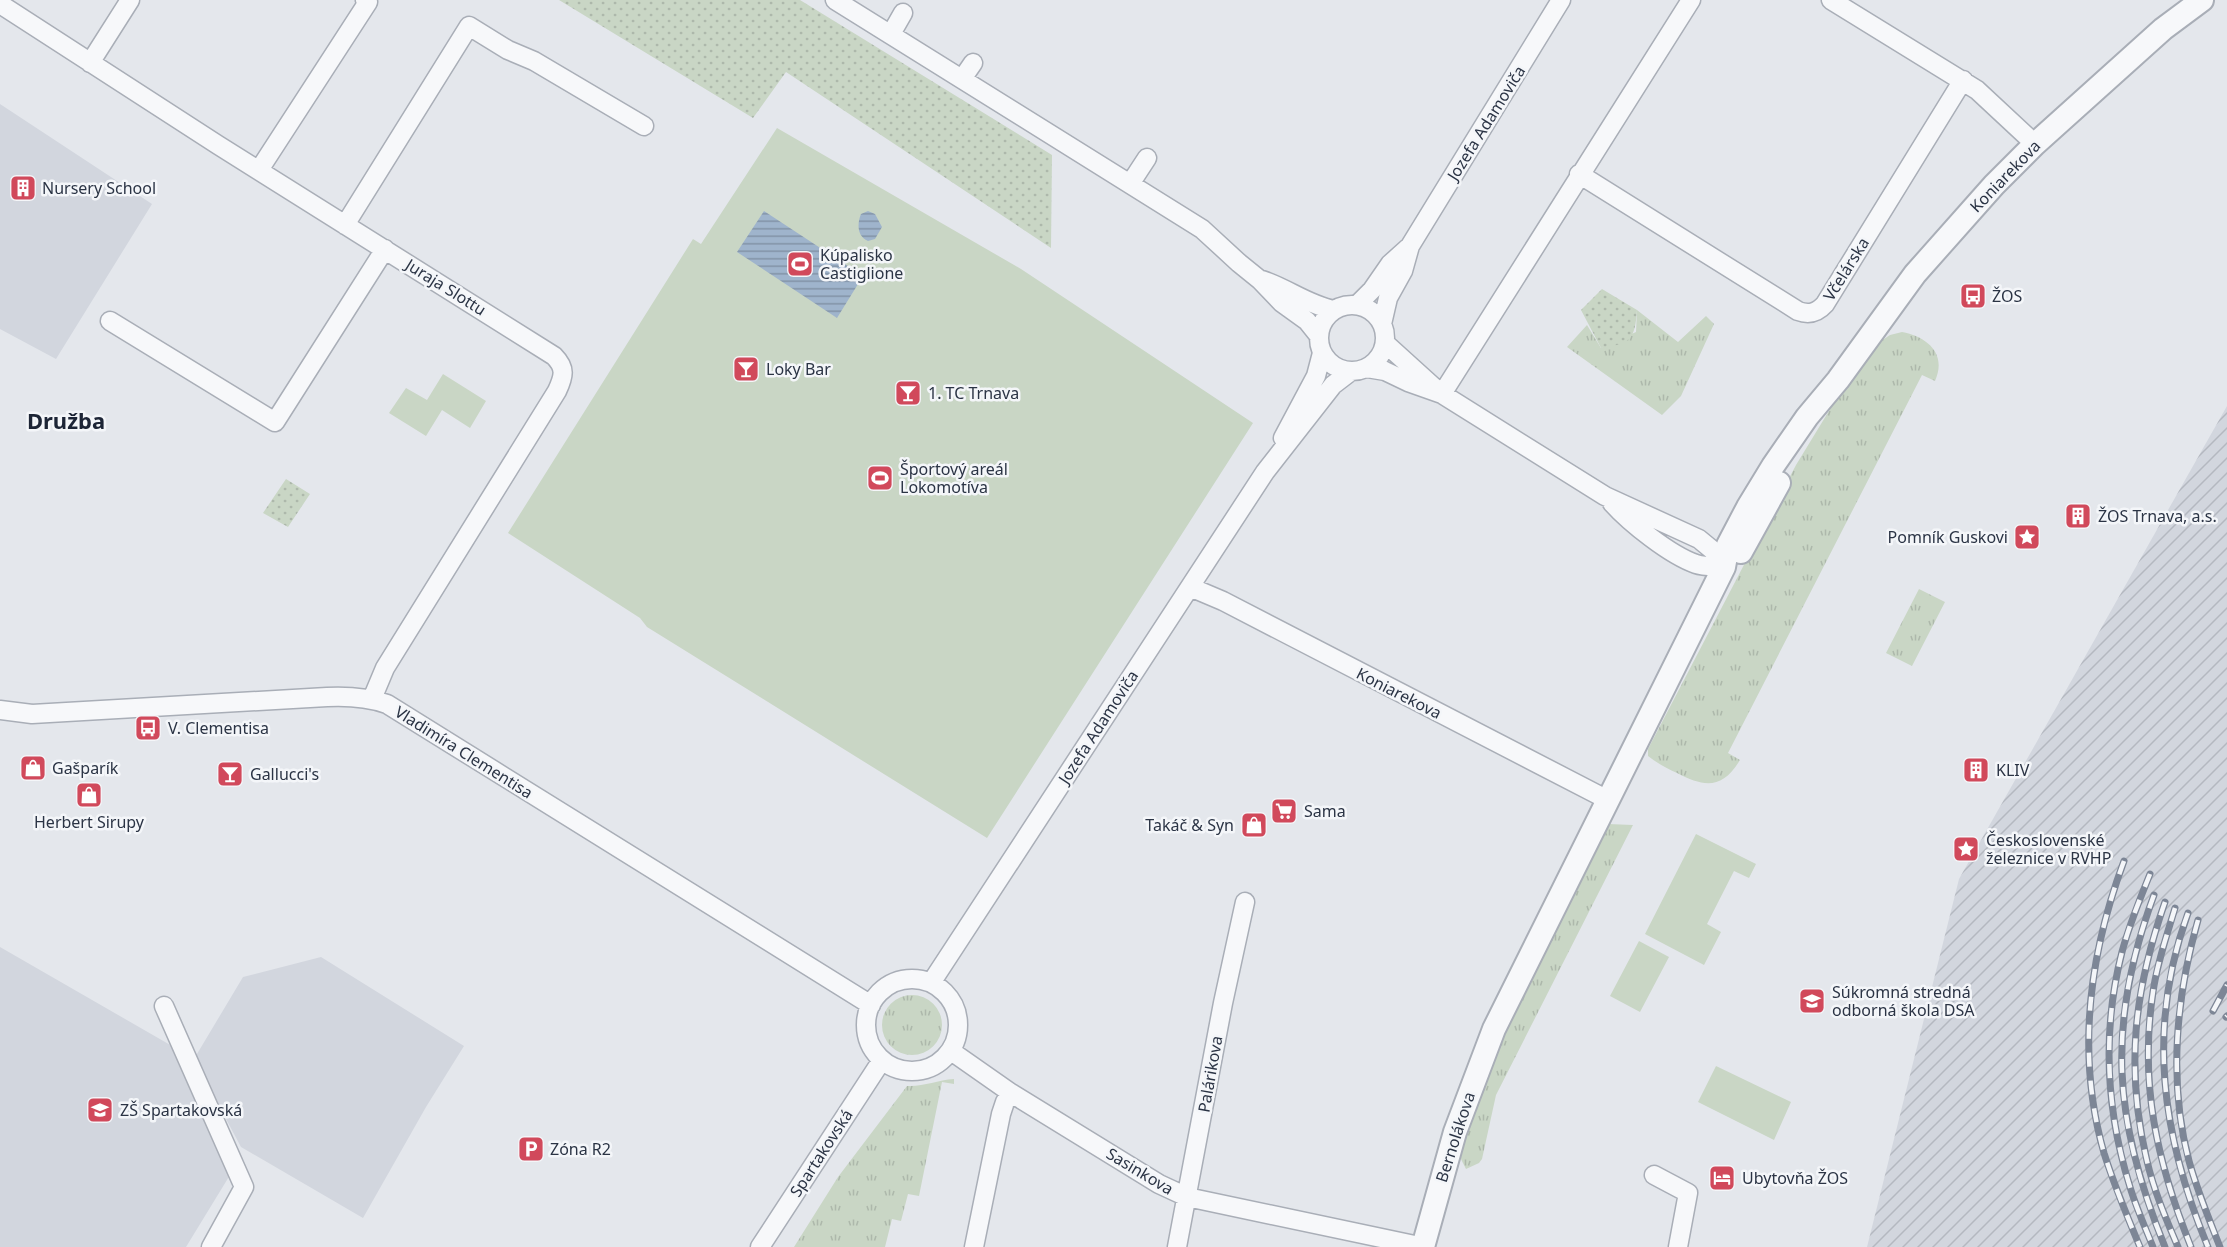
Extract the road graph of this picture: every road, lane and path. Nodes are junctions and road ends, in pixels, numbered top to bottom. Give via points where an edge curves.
1 (3, 0) edge
2 (129, 0) edge
3 (365, 0) edge
4 (835, 0) edge
5 (1561, 0) edge
6 (1690, 0) edge
7 (1831, 0) edge
8 (2202, 0) edge
9 (0, 4) edge
10 (903, 13) dead end
11 (891, 34) junction
12 (90, 63) junction
13 (973, 63) dead end
14 (962, 79) junction
15 (1963, 80) junction
16 (644, 126) dead end
17 (2035, 144) junction
18 (1147, 158) dead end
19 (259, 170) junction
20 (1579, 174) junction
21 (1130, 184) junction
22 (345, 225) junction
23 (1410, 246) junction
24 (385, 249) junction
25 (1260, 280) junction
26 (1357, 305) junction
27 (1334, 310) junction
28 (110, 321) dead end
29 (1382, 324) junction
30 (1385, 343) junction
31 (1320, 344) junction
32 (1359, 370) junction
33 (1838, 380) junction
34 (1442, 394) junction
35 (1265, 471) junction
36 (1605, 496) junction
37 (1738, 525) junction
38 (1699, 539) junction
39 (1695, 564) junction
40 (1724, 567) junction
41 (1190, 587) junction
42 (1708, 598) junction
43 (372, 699) junction
44 (0, 710) edge
45 (1608, 800) junction
46 (1245, 902) dead end
47 (931, 983) junction
48 (871, 1005) junction
49 (164, 1006) dead end
50 (1494, 1029) joint
51 (951, 1051) junction
52 (882, 1060) junction
53 (1011, 1093) junction
54 (1654, 1175) dead end
55 (1187, 1197) junction
56 (211, 1247) edge
57 (760, 1247) edge
58 (974, 1247) edge
59 (1177, 1247) edge
60 (1424, 1247) edge
61 (1678, 1247) edge

1 - 9 street
2 - 12 street
3 - 19 street via 368,2
4 - 11 street
5 - 23 street, Jozefa Adamoviča
6 - 20 street
7 - 15 street
8 - 17 street, Koniarekova via 2163,29
9 - 12 street, Juraja Slottu
10 - 11 street
11 - 14 street
12 - 19 street, Juraja Slottu
13 - 14 street
14 - 21 street
15 - 17 street
15 - 20 street, Včelárska via 1825,304 1812,313 1798,310
16 - 22 street via 469,26
17 - 33 street, Koniarekova via 1915,274
18 - 21 street
19 - 22 street, Juraja Slottu
20 - 34 street
21 - 25 street via 1202,229
22 - 24 street, Juraja Slottu
23 - 26 street, Jozefa Adamoviča via 1389,264
23 - 29 street, Jozefa Adamoviča via 1403,271 1388,298
24 - 28 street via 275,422
24 - 43 street, Juraja Slottu via 554,356 564,370 557,391 384,668
25 - 27 street
25 - 31 street via 1307,321
26 - 27 street
26 - 29 street via 1369,310
27 - 31 street via 1325,319
29 - 30 street
30 - 32 street via 1377,360
30 - 34 street
31 - 32 street via 1334,366
31 - 35 street, Jozefa Adamoviča via 1316,376
32 - 34 street via 1385,371
32 - 35 street, Jozefa Adamoviča via 1333,385
33 - 37 street, Koniarekova via 1801,425
33 - 40 street, Koniarekova via 1741,552
34 - 36 street
35 - 41 street, Jozefa Adamoviča
36 - 38 street
36 - 39 street via 1627,520
37 - 38 street
37 - 40 street, Koniarekova via 1728,545
38 - 40 street
39 - 40 street
39 - 42 street
40 - 42 street, Koniarekova
41 - 45 street, Koniarekova
41 - 47 street, Jozefa Adamoviča
42 - 45 street, Koniarekova
43 - 44 street, Vladimíra Clementisa via 347,696 32,714
43 - 48 street, Vladimíra Clementisa via 417,722
45 - 50 street, Koniarekova
46 - 55 street, Palárikova via 1222,1003
47 - 48 street via 900,980 888,986
47 - 51 street via 950,999 958,1016 958,1035
48 - 52 street via 866,1029 872,1049
49 - 56 street via 243,1187
50 - 60 street, Bernolákova via 1455,1132
51 - 52 street via 922,1070 896,1068
51 - 53 street, Sasinkova
52 - 57 street, Spartakovská
53 - 55 street, Sasinkova via 1159,1184
53 - 58 street via 1000,1114
54 - 61 street via 1688,1193
55 - 59 street, Palárikova
55 - 60 street, Sasinkova

